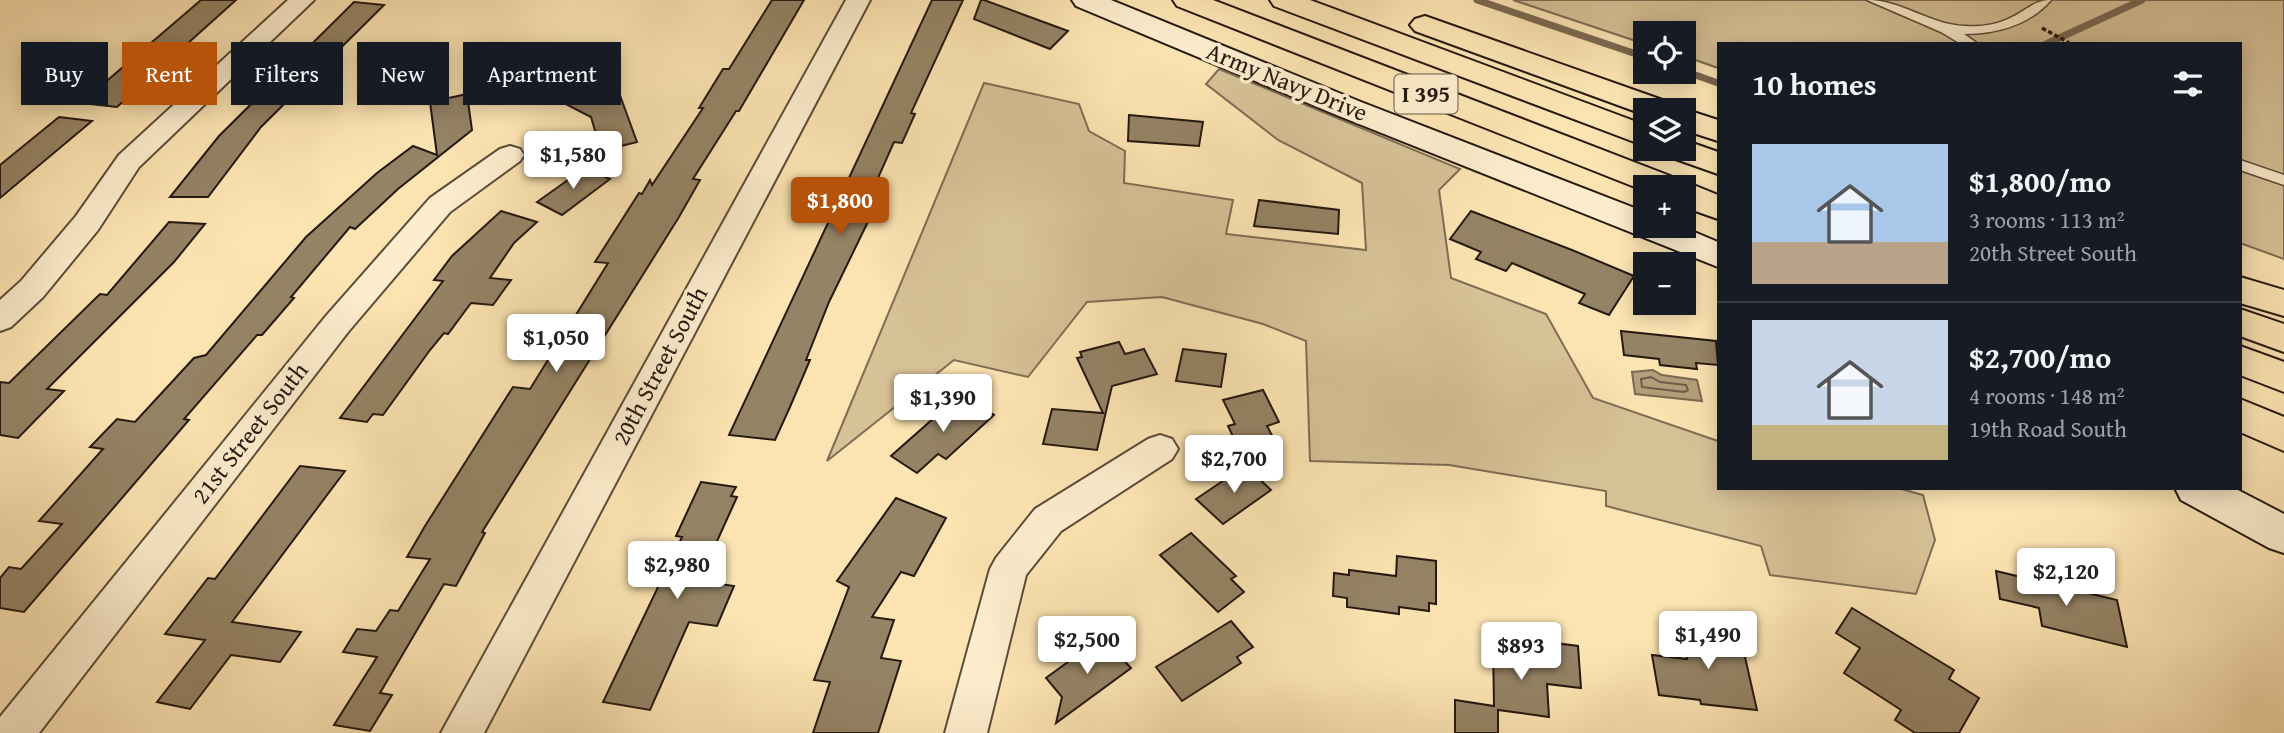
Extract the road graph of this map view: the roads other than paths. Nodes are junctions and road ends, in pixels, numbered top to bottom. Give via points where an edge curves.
1 (302, 0) edge
2 (858, 0) edge
3 (1086, 0) edge
4 (1186, 0) edge
5 (1284, 0) edge
6 (1357, 0) edge
7 (1873, 0) edge
8 (2045, 0) edge
9 (1947, 29) junction
10 (1968, 42) edge
11 (1633, 100) edge
12 (1633, 131) edge
13 (510, 155) dead end
14 (1696, 156) edge
15 (1717, 164) edge
16 (2242, 166) edge
17 (1635, 175) edge
18 (2284, 180) edge
19 (1696, 199) edge
20 (1717, 208) edge
21 (1633, 220) edge
22 (1677, 238) edge
23 (1717, 255) edge
24 (2242, 291) edge
25 (2284, 303) edge
26 (0, 319) edge
27 (2242, 323) edge
28 (2284, 338) edge
29 (2242, 361) edge
30 (2284, 377) edge
31 (2242, 414) edge
32 (2284, 432) edge
33 (1160, 449) dead end
34 (2200, 490) edge
35 (2284, 535) edge
36 (13, 733) edge
37 (461, 733) edge
38 (966, 733) edge

1 - 26 street via 129,161 87,223 32,289
2 - 37 street, 20th Street South
3 - 21 street, Army Navy Drive
4 - 17 highway, I 395
5 - 12 highway
6 - 11 highway, I 395
7 - 9 lane
8 - 9 lane via 2023,18 1994,30
9 - 10 lane
13 - 36 street, 21st Street South via 440,205 397,254
14 - 15 highway
16 - 18 lane
19 - 20 highway
22 - 23 street, Army Navy Drive
24 - 25 highway
27 - 28 highway
29 - 30 highway
31 - 32 highway
33 - 38 street via 1048,520 1009,569
34 - 35 street

